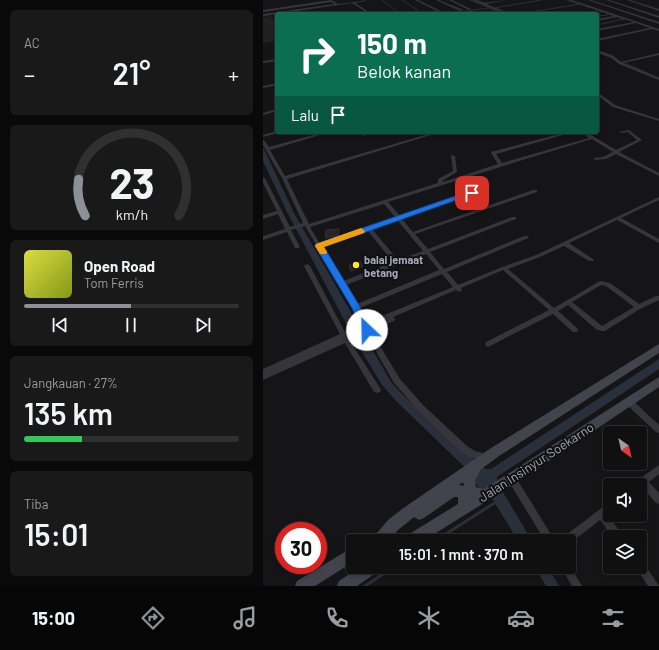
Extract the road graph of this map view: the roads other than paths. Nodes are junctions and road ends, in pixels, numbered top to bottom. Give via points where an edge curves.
1 (311, 0) edge
2 (371, 0) edge
3 (416, 0) edge
4 (437, 0) edge
5 (450, 0) edge
6 (473, 0) edge
7 (507, 0) edge
8 (570, 0) edge
9 (589, 0) edge
10 (607, 0) edge
11 (628, 0) edge
12 (353, 3) junction
13 (483, 4) junction
14 (263, 7) edge
15 (470, 9) dead end
16 (461, 10) dead end
17 (659, 10) edge
18 (280, 12) edge
19 (368, 12) edge
20 (442, 12) edge
21 (502, 12) edge
22 (606, 12) junction
23 (275, 13) edge
24 (263, 14) edge
25 (599, 14) edge
26 (617, 16) junction
27 (659, 17) edge
28 (599, 20) edge
29 (636, 22) junction
30 (659, 23) edge
31 (653, 28) junction
32 (599, 30) edge
33 (659, 30) edge
34 (599, 40) edge
35 (599, 52) edge
36 (659, 54) edge
37 (275, 60) edge
38 (263, 62) edge
39 (620, 63) junction
40 (659, 80) edge
41 (275, 84) edge
42 (263, 87) edge
43 (599, 95) edge
44 (275, 111) edge
45 (263, 114) edge
46 (659, 120) edge
47 (621, 132) dead end
48 (275, 133) edge
49 (321, 134) edge
50 (368, 134) edge
51 (432, 134) edge
52 (565, 134) edge
53 (586, 134) edge
54 (263, 136) edge
55 (363, 136) dead end
56 (592, 138) junction
57 (263, 141) edge
58 (268, 149) junction
59 (616, 152) junction
60 (453, 156) dead end
61 (596, 159) dead end
62 (501, 165) junction
63 (659, 175) edge
64 (263, 178) edge
65 (284, 178) junction
66 (441, 184) junction
67 (487, 188) dead end
68 (535, 190) dead end
69 (659, 198) edge
70 (385, 202) junction
71 (278, 212) junction
72 (263, 217) edge
73 (398, 218) junction
74 (514, 218) dead end
75 (616, 218) junction
76 (304, 225) junction
77 (368, 228) junction
78 (290, 229) junction
79 (411, 234) junction
80 (526, 237) dead end
81 (263, 238) edge
82 (659, 240) edge
83 (564, 243) junction
84 (319, 246) junction
85 (297, 247) dead end
86 (426, 252) junction
87 (591, 260) dead end
88 (397, 263) junction
89 (307, 266) dead end
90 (505, 269) junction
91 (442, 271) junction
92 (342, 284) junction
93 (458, 289) junction
94 (657, 298) dead end
95 (567, 302) junction
96 (356, 307) junction
97 (638, 307) junction
98 (553, 310) junction
99 (362, 330) junction
100 (575, 330) dead end
101 (346, 337) junction
102 (488, 344) dead end
103 (659, 348) edge
104 (263, 372) edge
105 (263, 376) edge
106 (659, 380) edge
107 (377, 390) dead end
108 (629, 402) junction
109 (659, 430) edge
110 (659, 469) edge
111 (473, 470) junction
112 (647, 478) edge
113 (512, 479) junction
114 (647, 489) edge
115 (492, 492) junction
116 (659, 500) edge
117 (463, 509) junction
118 (601, 514) joint
119 (614, 530) edge
120 (384, 534) edge
121 (386, 534) edge
122 (422, 534) edge
123 (546, 534) edge
124 (574, 534) edge
125 (346, 558) edge
126 (361, 574) edge
127 (569, 574) edge
128 (646, 574) edge
129 (302, 586) edge
130 (343, 586) edge
131 (577, 586) edge
132 (654, 586) edge

1 - 14 street
2 - 12 street
3 - 20 street
4 - 16 street
5 - 15 street
6 - 13 street
7 - 13 street
8 - 22 street
9 - 30 street
10 - 27 street
11 - 17 street
12 - 18 street
12 - 19 street
13 - 21 street
22 - 25 street
22 - 26 street
23 - 24 street
26 - 28 street
26 - 29 street
29 - 31 street
29 - 32 street
31 - 33 street
31 - 34 street
35 - 39 street
36 - 39 street
37 - 38 street
39 - 40 street
41 - 42 street
43 - 46 street via 614,106
44 - 45 street
47 - 59 street via 629,131 640,140
48 - 54 street
49 - 58 street
50 - 55 street
51 - 65 street
52 - 62 street via 493,154
53 - 56 street
56 - 59 street
56 - 62 street
57 - 58 street
58 - 65 street
59 - 61 street
59 - 63 street
60 - 66 street via 455,172 442,179
62 - 66 street
64 - 71 street
65 - 76 street
66 - 70 street
67 - 73 street
68 - 79 street
69 - 75 street
70 - 73 street
70 - 76 street
71 - 72 street
71 - 78 street
73 - 77 street
73 - 79 street
74 - 86 street
75 - 82 street
75 - 83 street
76 - 78 street
76 - 84 street
77 - 84 street
77 - 88 street
78 - 81 street
78 - 85 street
79 - 86 street
80 - 91 street
83 - 87 street
83 - 90 street
84 - 92 street
86 - 88 street
86 - 91 street
88 - 92 street
89 - 101 street
90 - 93 street
90 - 98 street
91 - 93 street
91 - 96 street
92 - 96 street
93 - 99 street
94 - 97 street
95 - 97 street via 606,282
95 - 97 street via 603,329
95 - 98 street
96 - 99 street
98 - 100 street
98 - 102 street
99 - 101 street
99 - 111 street via 397,381 420,407 463,449 473,454
101 - 104 street
101 - 105 street
101 - 107 street
103 - 111 street
106 - 108 street, Jalan Insinyur Soekarno
108 - 109 street
108 - 113 street, Jalan Insinyur Soekarno
110 - 112 street
111 - 115 street via 468,478 471,491 479,495
111 - 120 street via 397,521
113 - 115 street, Jalan Insinyur Soekarno
113 - 123 street
114 - 116 street
115 - 117 street, Jalan Insinyur Soekarno
117 - 121 street via 466,497 461,491 452,490
117 - 122 street, Jalan Insinyur Soekarno
118 - 119 street
118 - 124 street
125 - 129 street
126 - 130 street
127 - 131 street
128 - 132 street

